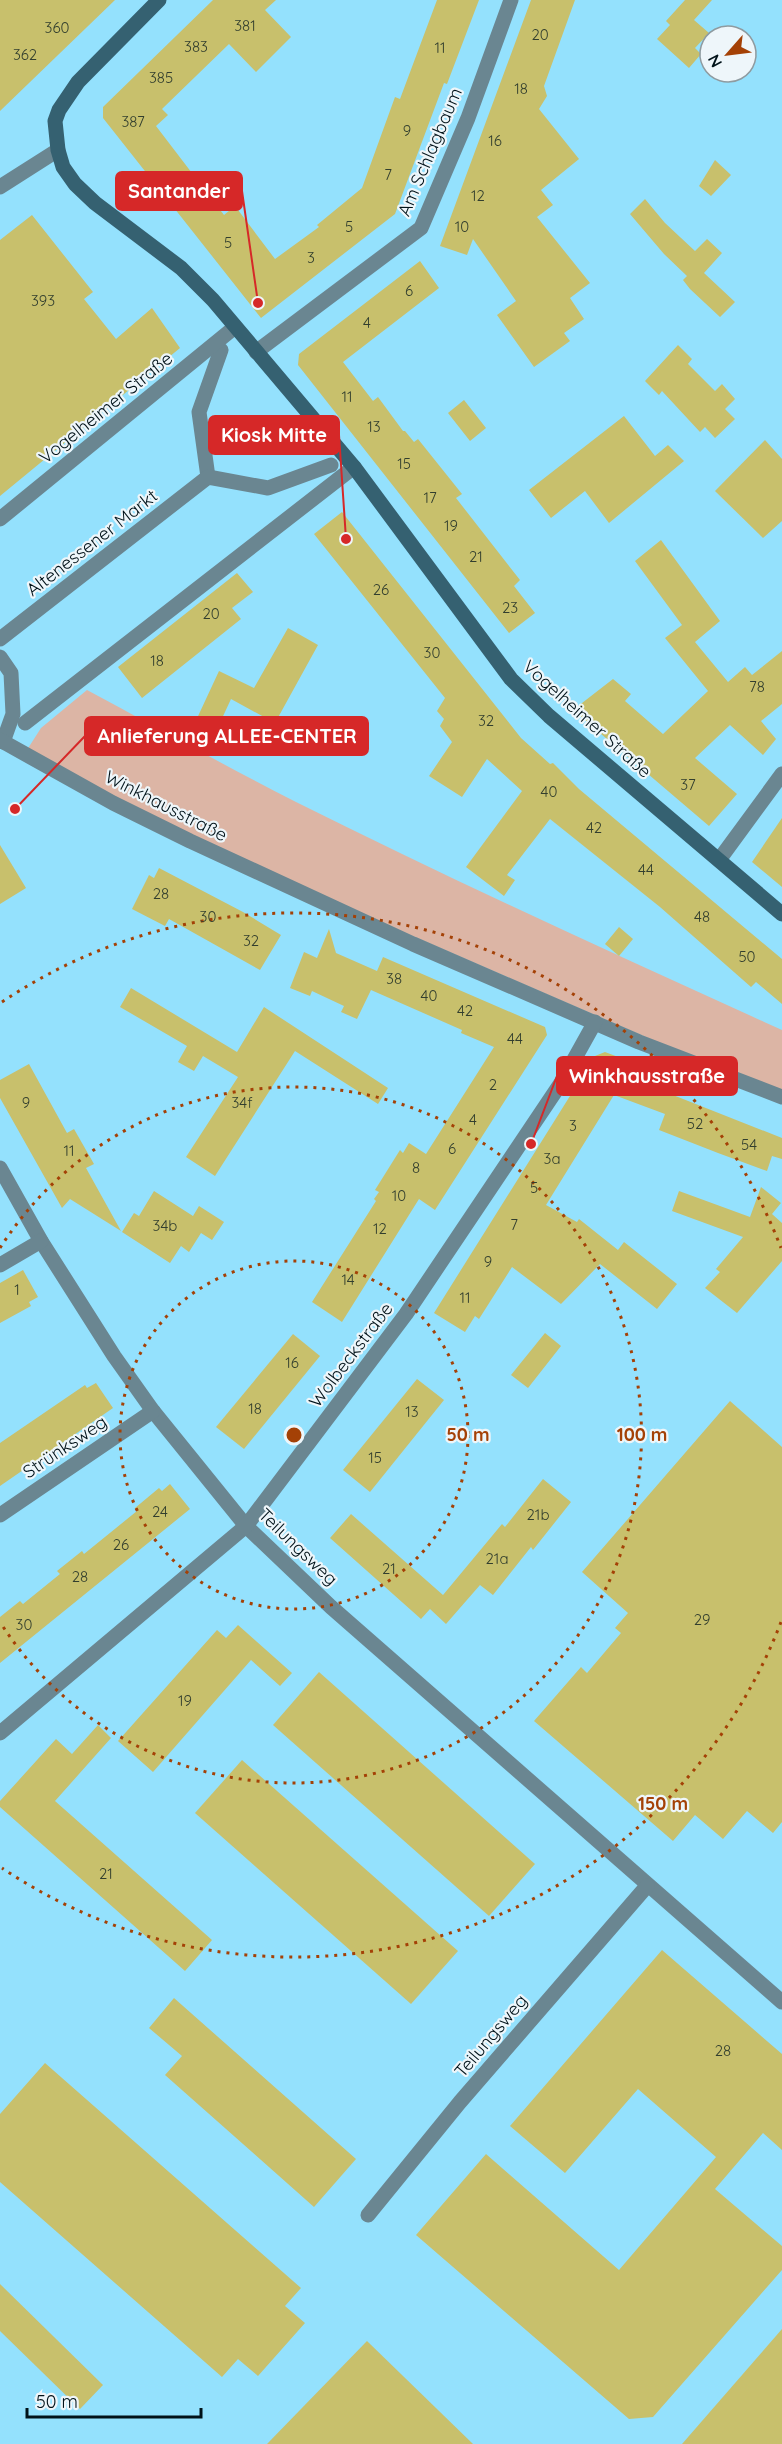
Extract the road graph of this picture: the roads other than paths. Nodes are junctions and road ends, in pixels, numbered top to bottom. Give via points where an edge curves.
1 (159, 0) edge
2 (511, 0) edge
3 (58, 150) junction
4 (0, 187) edge
5 (235, 327) junction
6 (221, 351) dead end
7 (256, 352) junction
8 (332, 465) dead end
9 (354, 467) junction
10 (208, 477) junction
11 (0, 519) edge
12 (0, 639) edge
13 (0, 657) edge
14 (26, 723) dead end
15 (2, 741) edge
16 (782, 774) edge
17 (719, 860) junction
18 (782, 914) edge
19 (595, 1022) junction
20 (782, 1097) edge
21 (0, 1168) edge
22 (41, 1241) junction
23 (0, 1265) edge
24 (153, 1411) junction
25 (0, 1515) edge
26 (246, 1526) junction
27 (0, 1733) edge
28 (647, 1886) junction
29 (782, 2002) edge
30 (368, 2215) dead end

1 - 3 main road, Vogelheimer Straße via 78,82 59,110 55,121
2 - 7 street, Am Schlagbaum via 468,118 421,228
3 - 4 street
3 - 5 main road, Vogelheimer Straße via 63,167 75,184 195,281
5 - 7 main road, Vogelheimer Straße
5 - 11 street, Vogelheimer Straße
6 - 10 street via 199,412
7 - 9 main road, Vogelheimer Straße
8 - 10 street via 268,488
9 - 14 street
9 - 17 main road, Vogelheimer Straße via 511,679
10 - 12 street, Altenessener Markt
13 - 15 street via 11,674 13,714
15 - 19 street, Winkhausstraße via 190,841 413,944
16 - 17 street
17 - 18 main road, Vogelheimer Straße
19 - 20 street, Winkhausstraße
19 - 26 street, Wolbeckstraße via 561,1083 406,1314
21 - 22 street, Teilungsweg
22 - 23 street
22 - 24 street, Teilungsweg
24 - 25 street, Strünksweg
24 - 26 street, Teilungsweg
26 - 27 street, Wolbeckstraße
26 - 28 street, Teilungsweg via 331,1607
28 - 29 street, Teilungsweg
28 - 30 street, Teilungsweg

